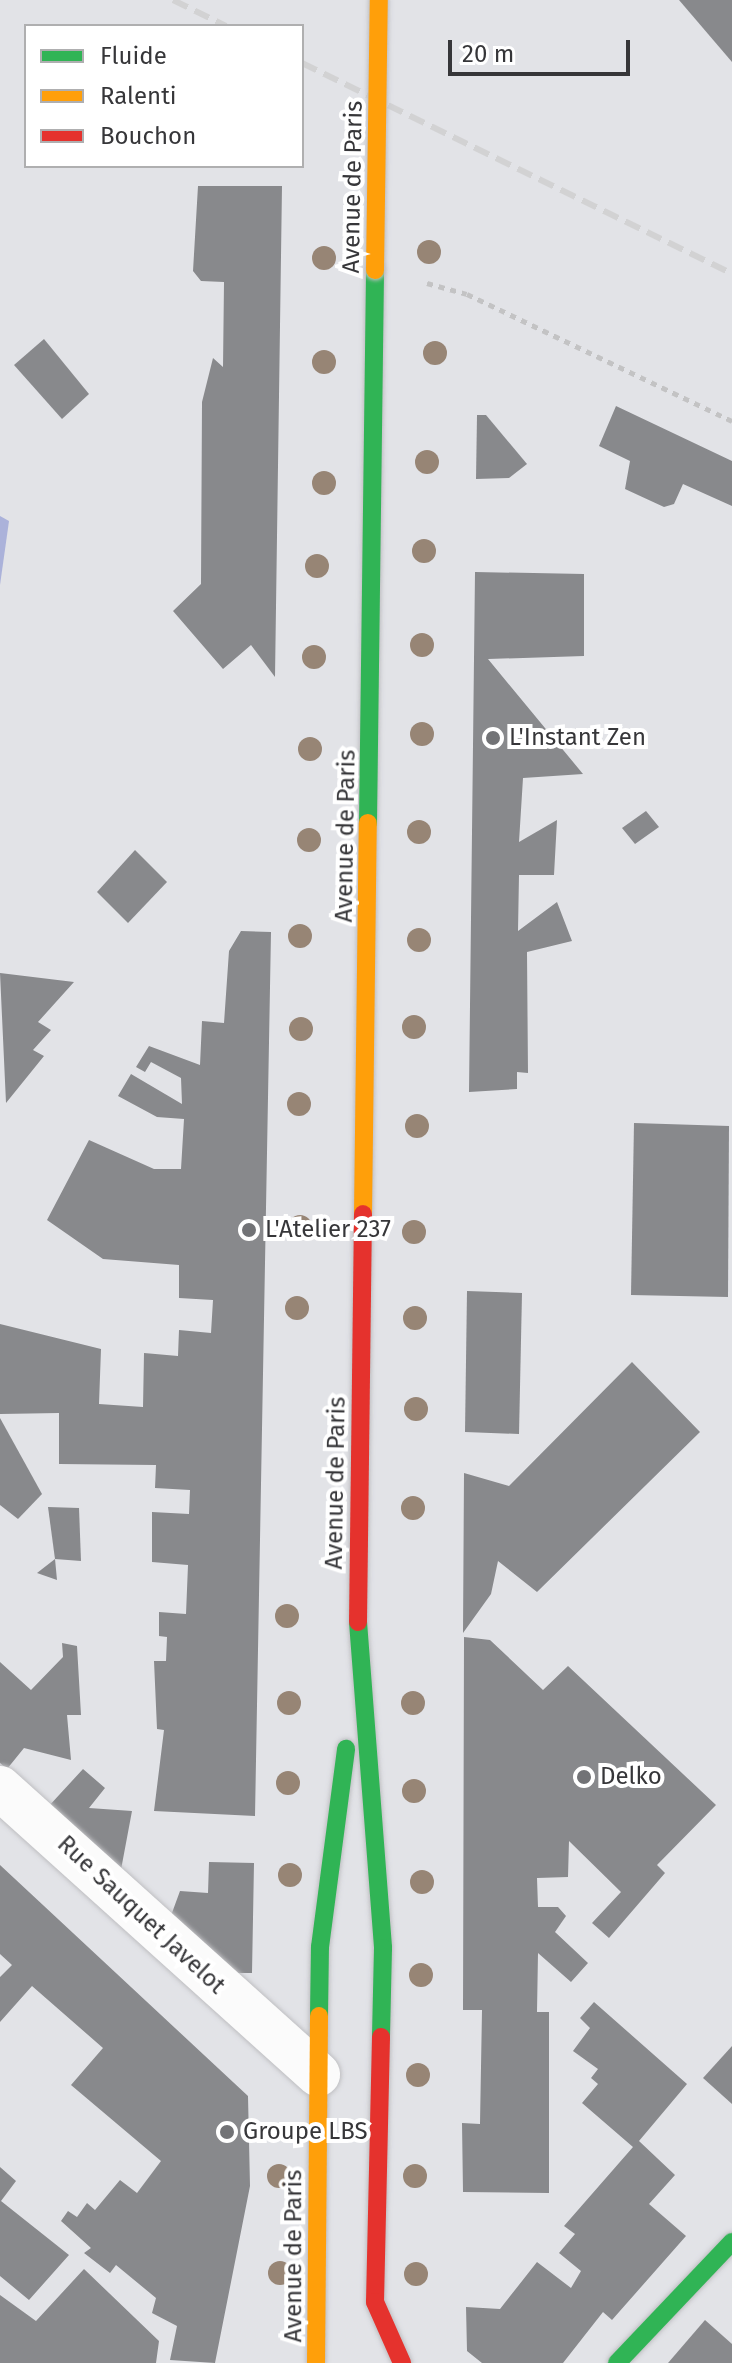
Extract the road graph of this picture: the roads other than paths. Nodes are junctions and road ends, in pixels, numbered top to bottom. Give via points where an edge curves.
1 (379, 0) edge
2 (357, 1671) junction
3 (0, 1788) edge
4 (318, 2074) junction
5 (732, 2242) edge
6 (316, 2363) edge
7 (402, 2363) edge
8 (617, 2363) edge

1 - 2 main road, Avenue de Paris, bridge
2 - 4 main road, Avenue de Paris via 320,1947
2 - 7 main road, Avenue de Paris via 383,1948 375,2302
3 - 4 street, Rue Sauquet Javelot
4 - 6 main road, Avenue de Paris
5 - 8 main road

